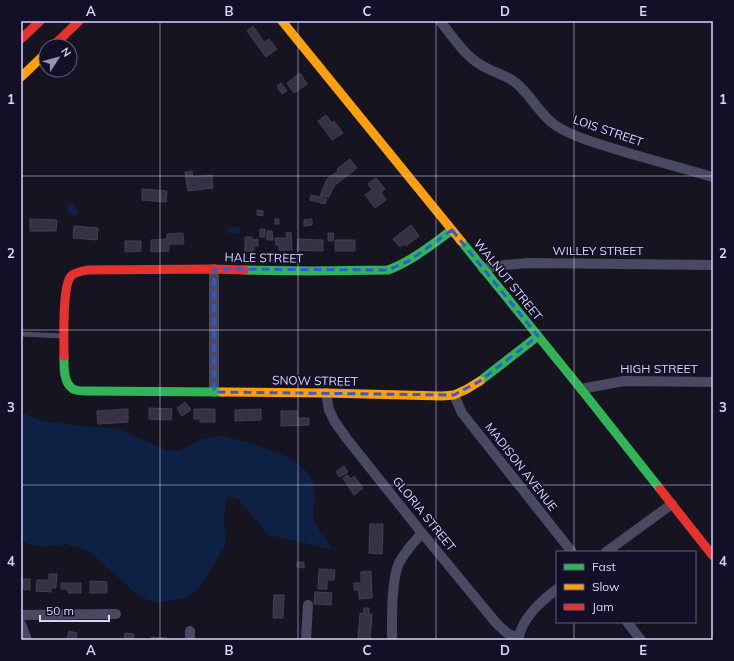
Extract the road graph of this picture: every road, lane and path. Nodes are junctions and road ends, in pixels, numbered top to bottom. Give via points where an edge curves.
1 (40, 21) edge
2 (79, 21) edge
3 (282, 21) edge
4 (440, 21) edge
5 (61, 38) edge
6 (21, 39) edge
7 (38, 61) edge
8 (21, 77) edge
9 (713, 177) edge
10 (452, 230) junction
11 (713, 265) edge
12 (214, 269) junction
13 (483, 269) junction
14 (21, 334) edge
15 (64, 336) junction
16 (538, 336) junction
17 (713, 382) edge
18 (581, 389) junction
19 (214, 392) junction
20 (326, 393) junction
21 (454, 395) junction
22 (672, 504) junction
23 (422, 533) junction
24 (571, 551) edge
25 (607, 551) edge
26 (713, 556) edge
27 (556, 590) edge
28 (308, 605) dead end
29 (116, 614) dead end
30 (21, 615) edge
31 (628, 623) edge
32 (21, 624) edge
33 (518, 639) edge
34 (27, 640) edge
35 (306, 640) edge
36 (392, 640) edge
37 (641, 640) edge

1 - 6 main road
2 - 5 main road
3 - 10 main road, WALNUT STREET
4 - 9 street, LOIS STREET via 472,59 515,82 544,116 565,131 605,146
7 - 8 main road
10 - 12 main road, HALE STREET via 409,261 388,270
10 - 13 main road, WALNUT STREET
11 - 13 street, WILLEY STREET via 528,263
12 - 15 main road, HALE STREET via 88,270 73,274 68,279 66,288
12 - 19 street
13 - 16 main road, WALNUT STREET
14 - 15 lane
15 - 19 main road, SNOW STREET via 65,377 68,385 74,390
16 - 18 main road, WALNUT STREET
16 - 21 main road, SNOW STREET via 480,382
17 - 18 street, HIGH STREET via 624,381
18 - 22 main road, WALNUT STREET
19 - 20 main road, SNOW STREET
20 - 21 main road, SNOW STREET
20 - 23 street, GLORIA STREET via 329,410 335,422
21 - 24 street, MADISON AVENUE via 462,413
22 - 25 street
22 - 26 main road, WALNUT STREET
23 - 33 street, GLORIA STREET via 497,624
23 - 36 street via 407,550 395,575
27 - 33 street via 535,607
28 - 35 street
29 - 30 street
31 - 37 street
32 - 34 street

